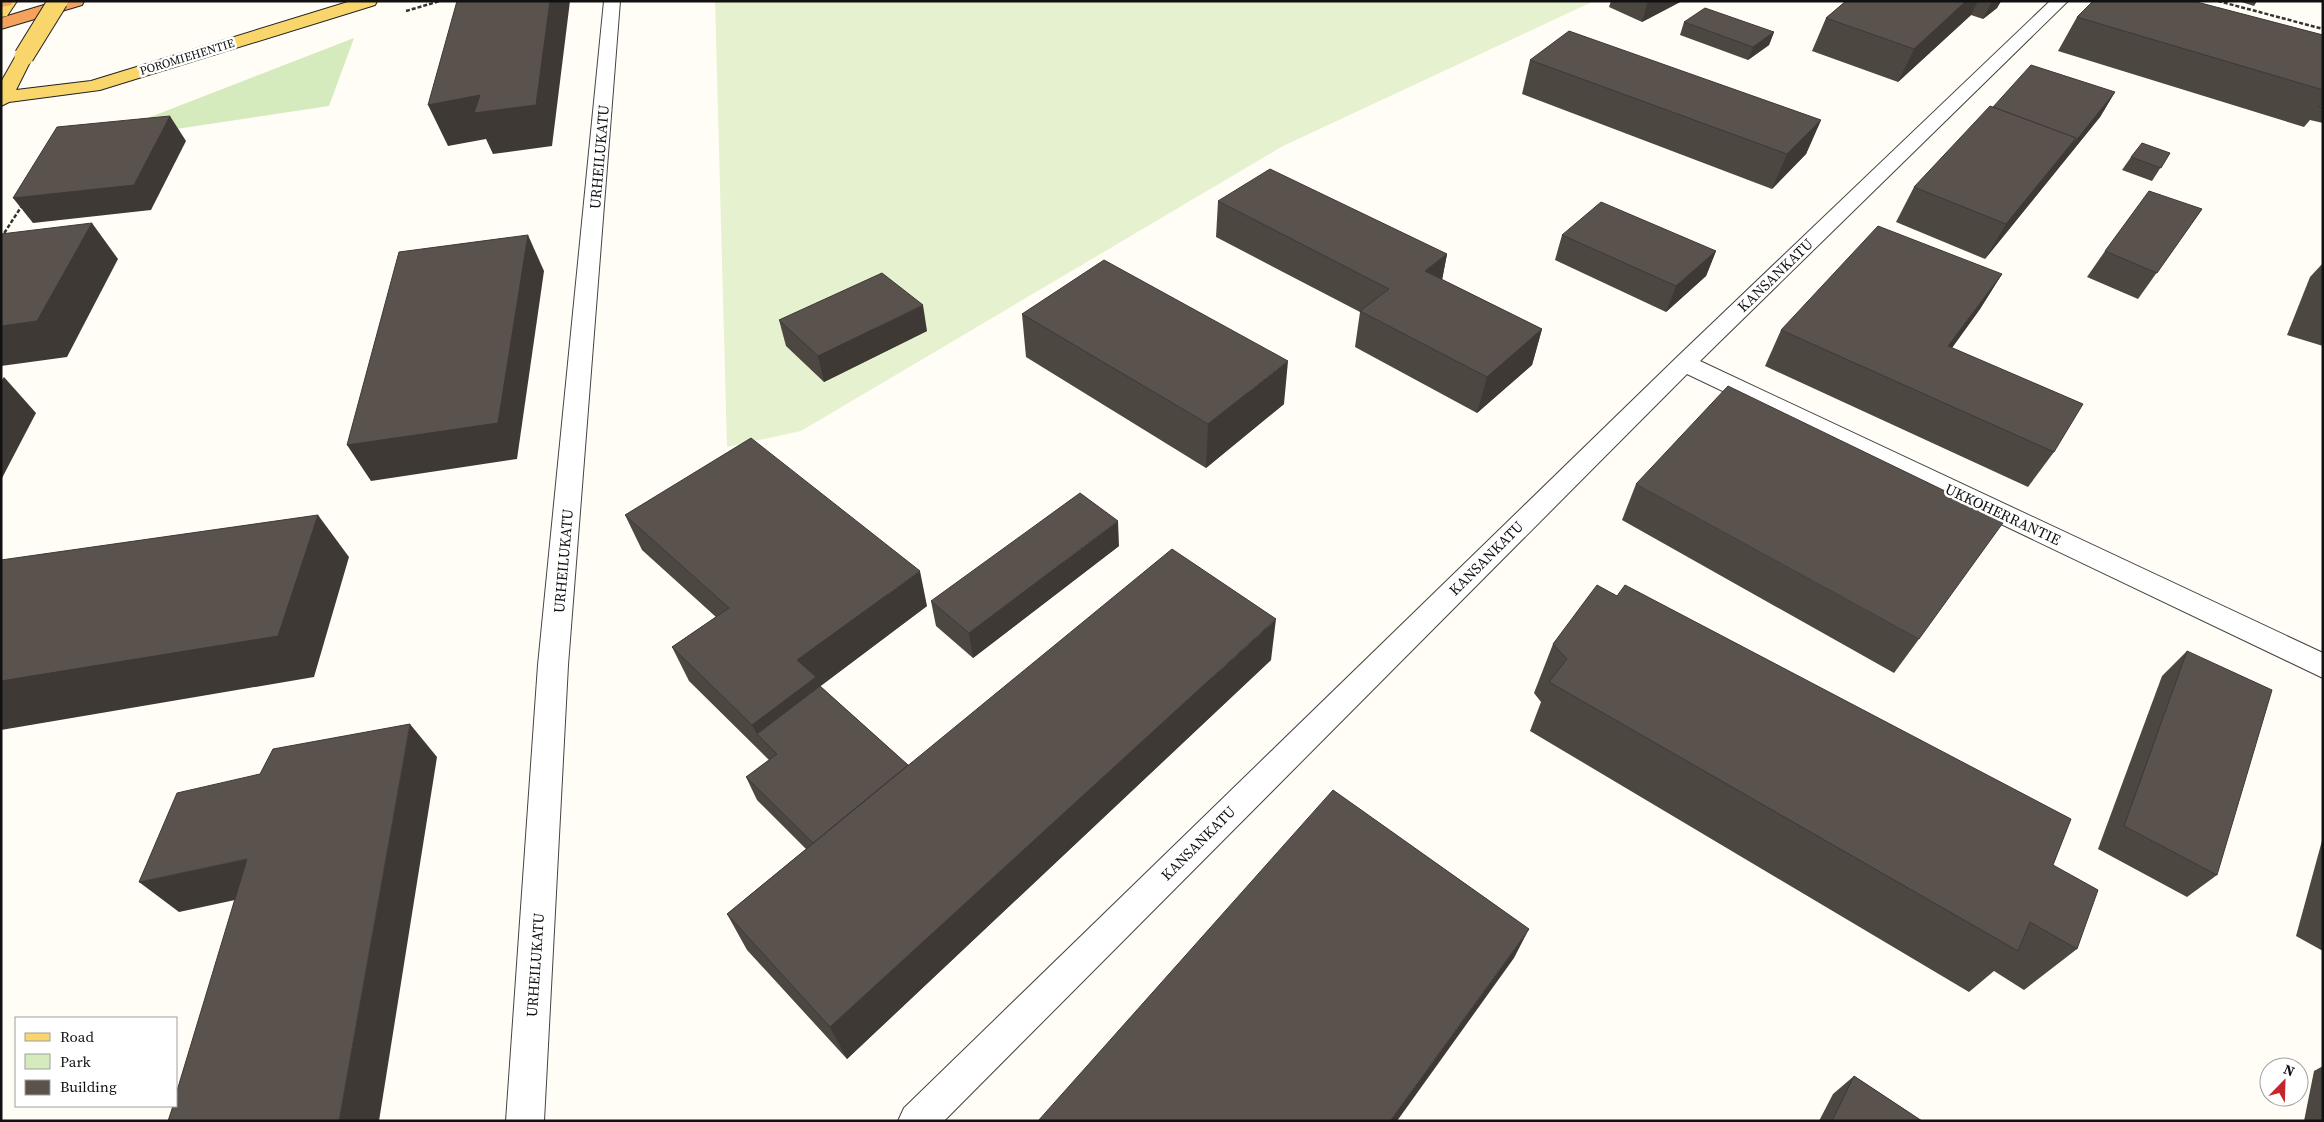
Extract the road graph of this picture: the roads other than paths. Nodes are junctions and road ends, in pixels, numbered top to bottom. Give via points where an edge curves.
1 (7, 1) edge
2 (58, 1) edge
3 (76, 1) edge
4 (369, 1) edge
5 (612, 1) edge
6 (2060, 1) edge
7 (1, 2) edge
8 (1, 12) edge
9 (1, 24) edge
10 (2, 98) edge
11 (1684, 363) junction
12 (2323, 666) edge
13 (525, 1121) edge
14 (917, 1121) edge

1 - 7 highway
1 - 8 main road
2 - 10 main road, bridge
3 - 9 highway
4 - 10 main road, POROMIEHENTIE via 93,86
5 - 13 street, URHEILUKATU via 553,665
6 - 11 street, KANSANKATU
11 - 12 street, UKKOHERRANTIE
11 - 14 street, KANSANKATU

